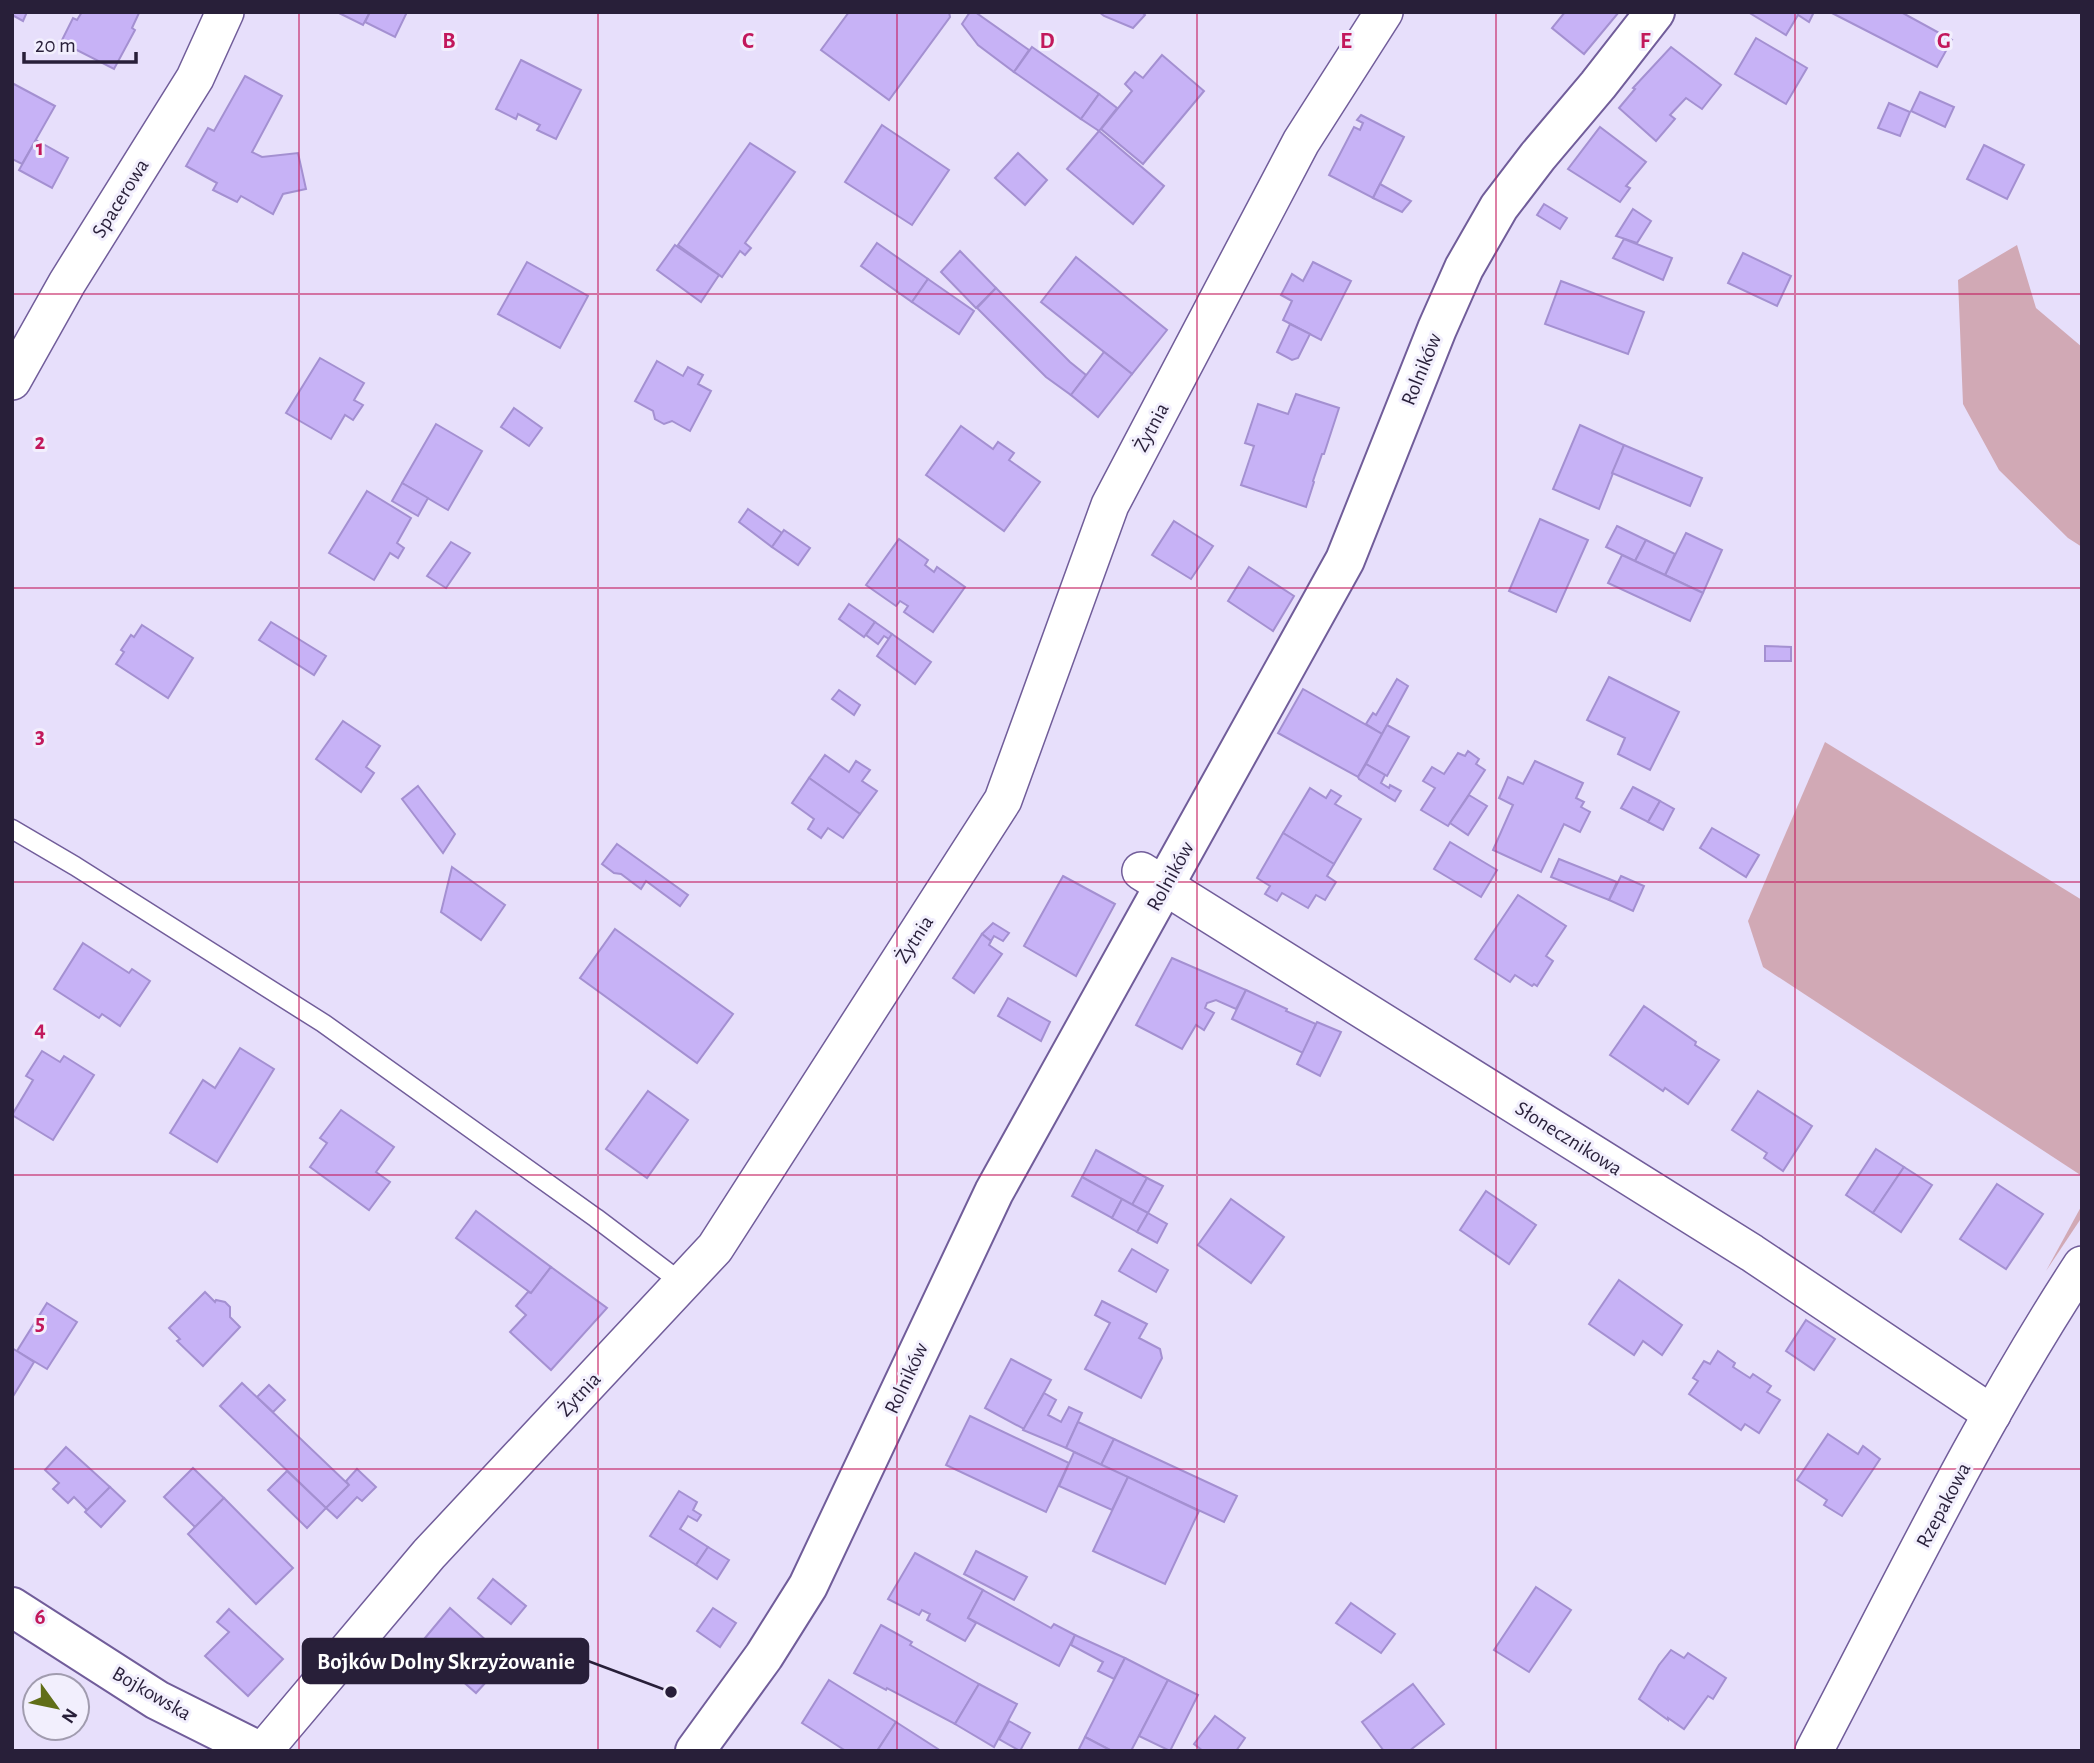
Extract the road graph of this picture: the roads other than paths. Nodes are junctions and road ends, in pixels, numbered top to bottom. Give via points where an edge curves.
1 (225, 12) edge
2 (1384, 12) edge
3 (1655, 12) edge
4 (12, 381) edge
5 (12, 829) edge
6 (1153, 878) junction
7 (2082, 1265) edge
8 (682, 1283) junction
9 (1992, 1413) junction
10 (12, 1607) edge
11 (261, 1751) edge
12 (695, 1751) edge
13 (1814, 1751) edge

1 - 4 street, Spacerowa via 195,78 67,283
2 - 8 street, Żytnia via 1301,142 1110,505 1003,800 715,1248
3 - 6 street, Rolników via 1499,207 1464,268 1437,329 1345,560
5 - 8 lane via 323,1023
6 - 9 street, Słonecznikowa via 1752,1253
6 - 12 street, Rolników via 994,1192 808,1586
7 - 9 street, Rzepakowa
8 - 11 street, Żytnia via 429,1554
9 - 13 street, Rzepakowa
10 - 11 street, Bojkowska via 157,1700

